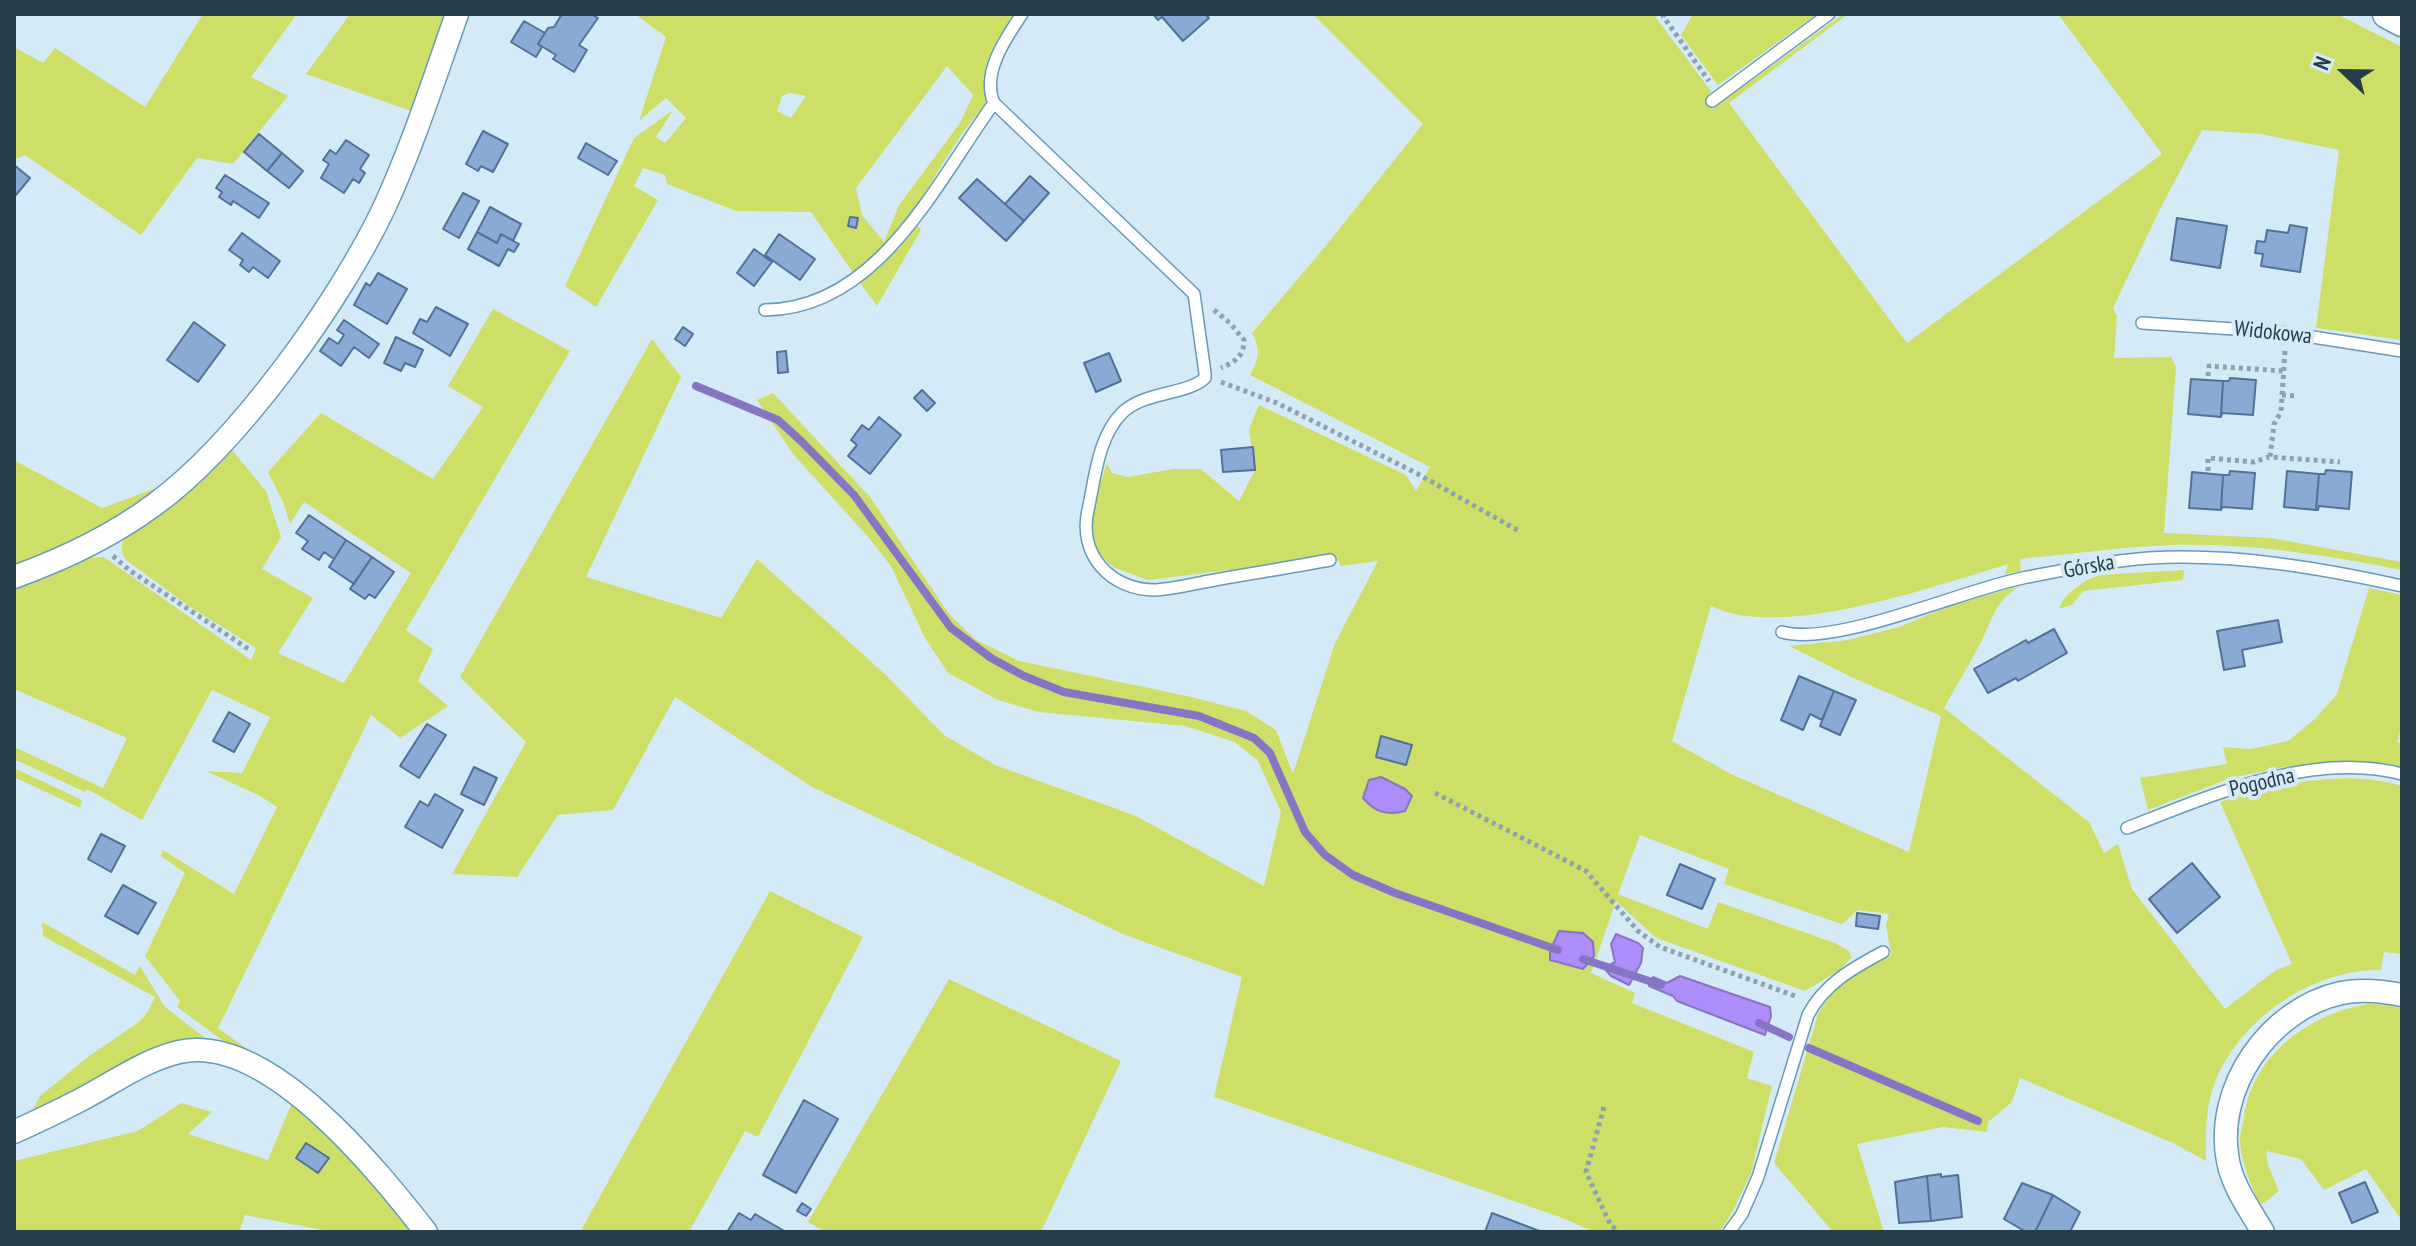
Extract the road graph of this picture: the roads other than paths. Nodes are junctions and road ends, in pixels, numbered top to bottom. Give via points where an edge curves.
1 (457, 14) edge
2 (1022, 14) edge
3 (1829, 14) edge
4 (2387, 14) edge
5 (2402, 22) edge
6 (1716, 98) road end
7 (994, 103) junction
8 (765, 310) dead end
9 (2142, 323) dead end
10 (2402, 351) edge
11 (1330, 560) dead end
12 (14, 577) edge
13 (2402, 586) edge
14 (1782, 632) dead end
15 (2402, 774) edge
16 (2127, 828) dead end
17 (1883, 952) dead end
18 (2402, 995) edge
19 (14, 1132) edge
20 (426, 1232) edge
21 (1729, 1232) edge
22 (2263, 1232) edge

1 - 12 street via 411,142 369,237 315,324 257,400 204,460 155,504 102,538
2 - 7 lane via 996,60 989,90
3 - 6 lane
4 - 5 street
7 - 8 lane via 882,257 824,298 795,308
7 - 11 lane via 1194,294 1205,376 1197,384 1151,396 1124,410 1109,430 1085,527 1098,565 1112,578 1156,590
9 - 10 lane, Widokowa via 2281,332
13 - 14 lane, Górska via 2263,564 2150,558 2022,578 1839,630
15 - 16 lane, Pogodna via 2323,769 2237,786
17 - 21 lane via 1852,968 1814,1003 1758,1177
18 - 22 street via 2360,991 2328,998 2283,1022 2250,1057 2231,1103 2226,1146 2233,1178
19 - 20 street via 160,1058 193,1050 216,1052 254,1067 300,1096 360,1153

